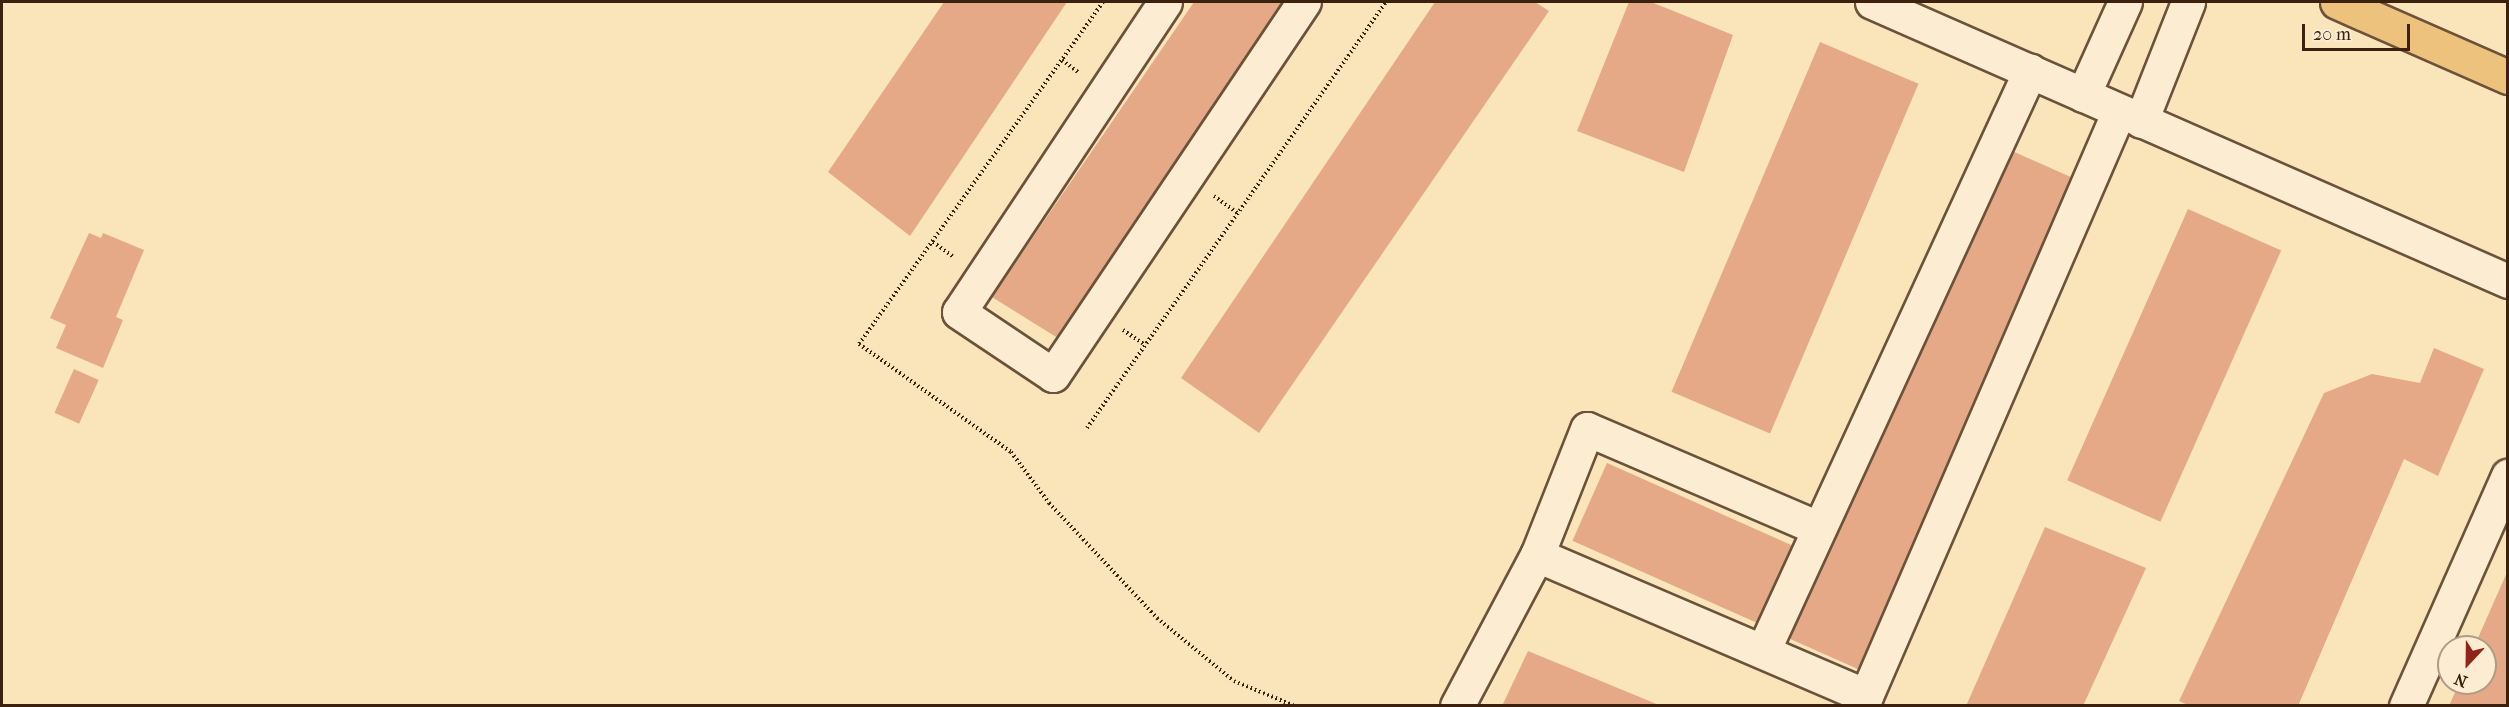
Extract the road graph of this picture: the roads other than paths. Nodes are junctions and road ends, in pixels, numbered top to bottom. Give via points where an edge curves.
1 (1165, 2) edge
2 (1304, 2) edge
3 (1872, 2) edge
4 (2125, 2) edge
5 (2188, 2) edge
6 (2337, 2) edge
7 (2030, 71) junction
8 (2508, 77) edge
9 (2084, 95) junction
10 (2130, 116) junction
11 (2508, 281) edge
12 (2508, 476) edge
13 (1818, 528) junction
14 (1537, 555) junction
15 (1763, 651) junction
16 (1457, 705) edge
17 (2406, 705) edge

1 - 2 lane via 958,312 1053,375
3 - 7 lane
4 - 9 lane
5 - 10 lane
6 - 8 main road
7 - 9 lane
7 - 13 lane
9 - 10 lane
10 - 11 lane
10 - 15 lane via 1866,696
12 - 17 lane
13 - 14 lane via 1587,429
13 - 15 lane
14 - 15 lane
14 - 16 lane

